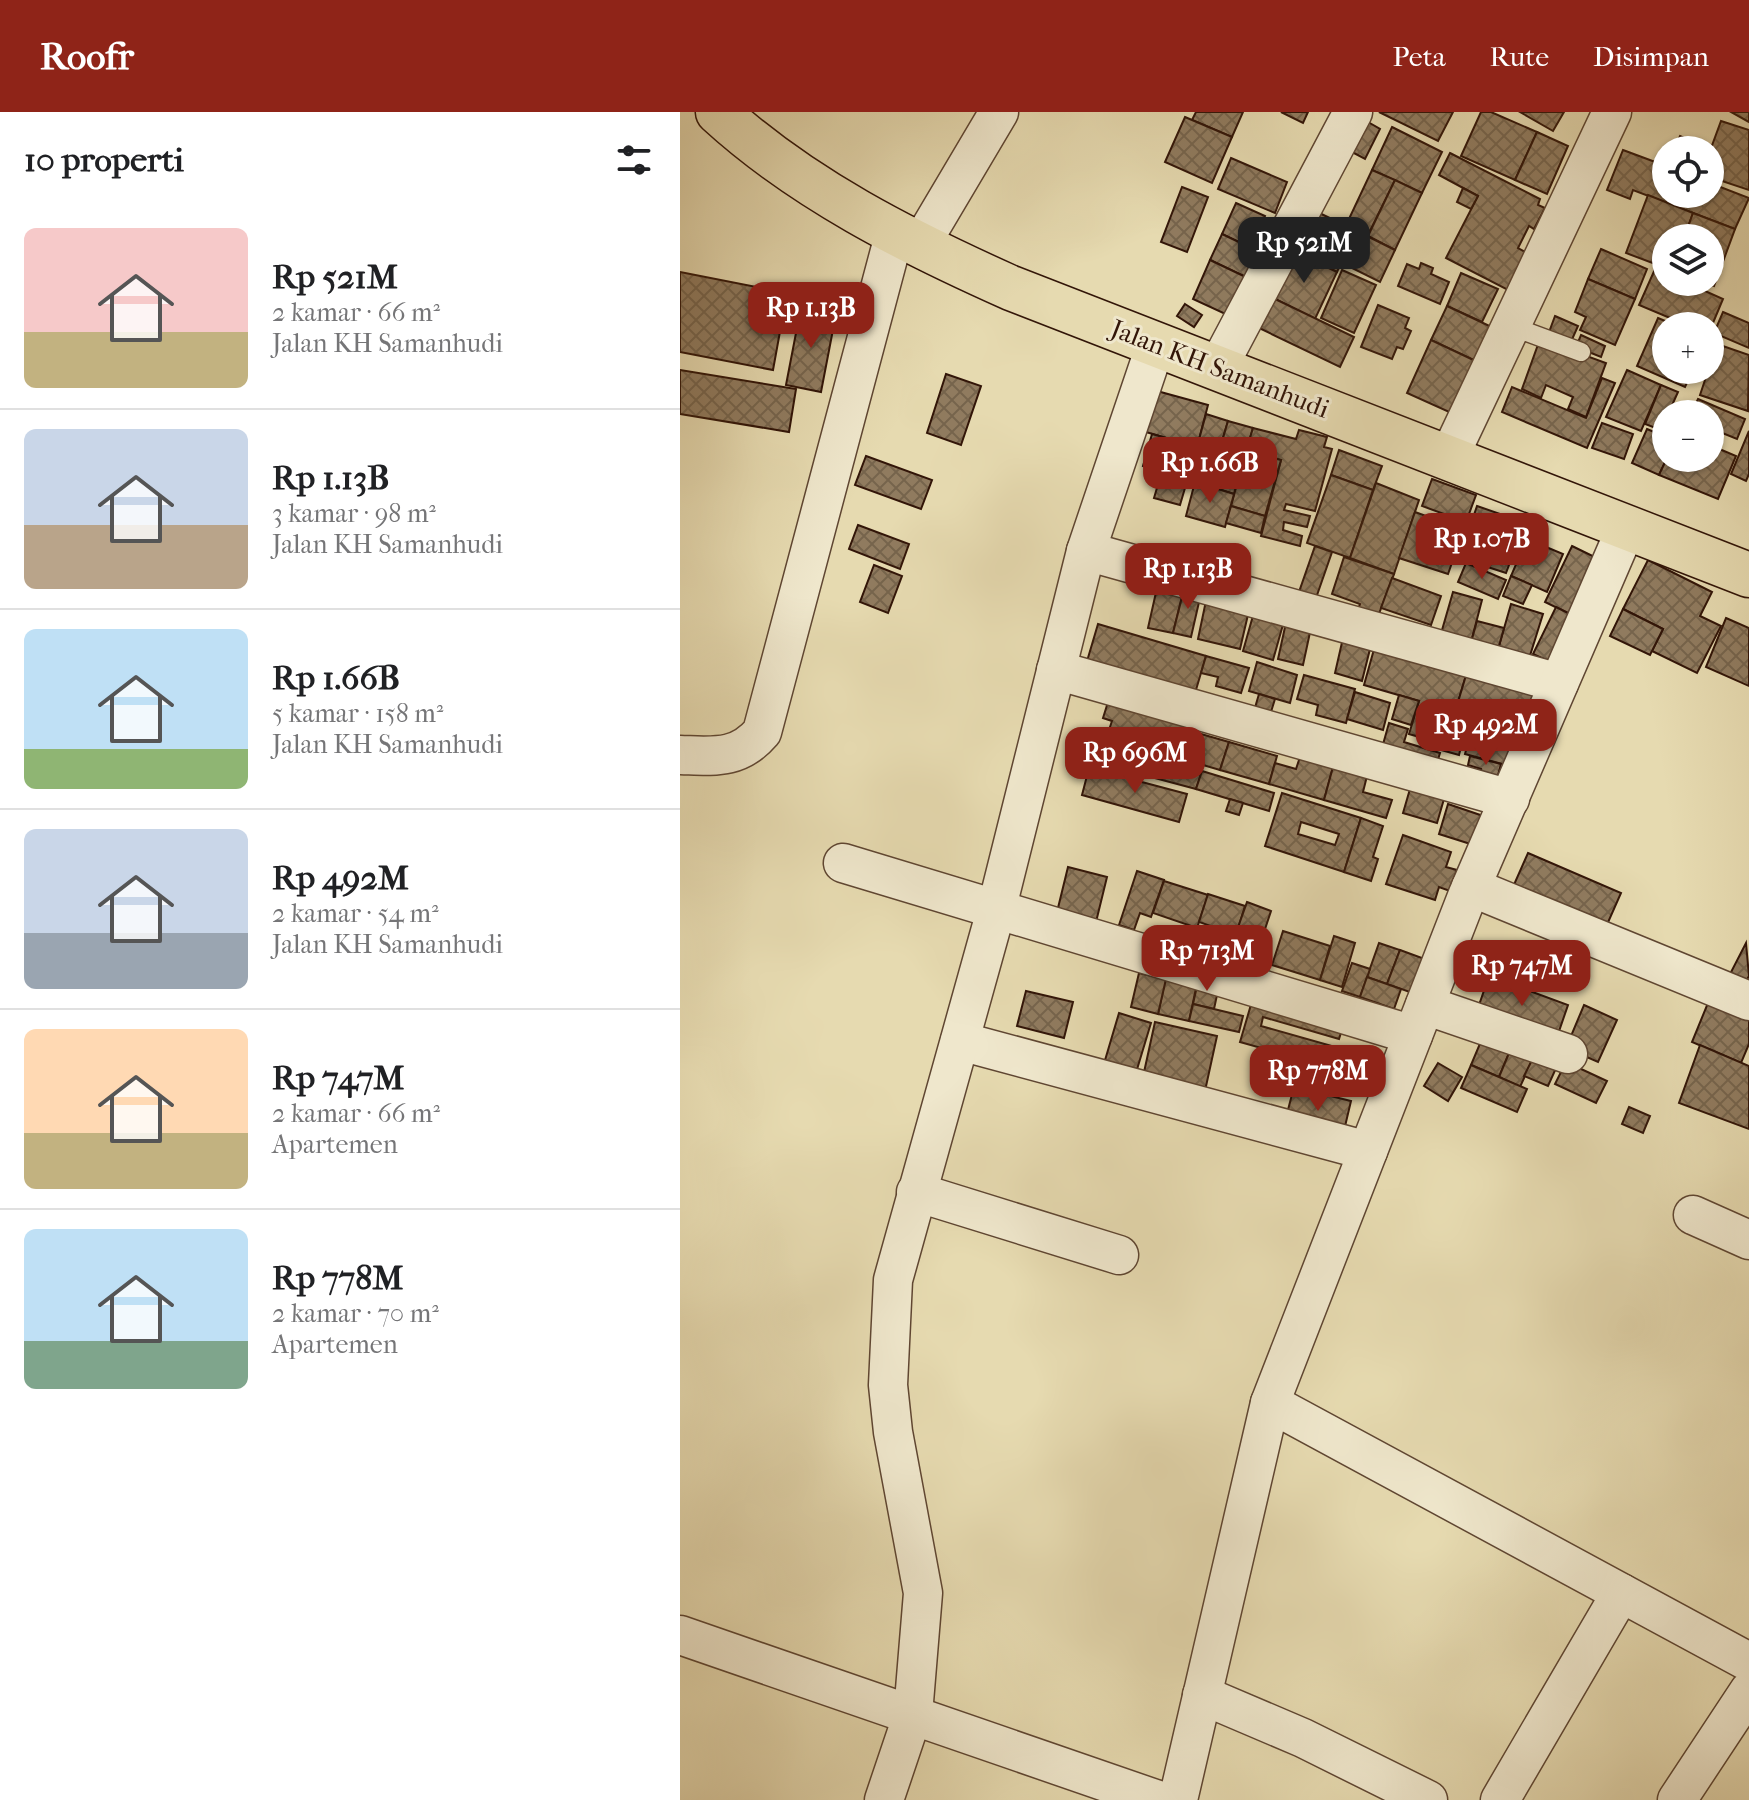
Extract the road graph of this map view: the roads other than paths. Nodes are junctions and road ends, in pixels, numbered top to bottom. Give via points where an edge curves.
1 (718, 112) edge
2 (999, 112) edge
3 (1353, 112) edge
4 (1612, 112) edge
5 (907, 240) junction
6 (1511, 326) junction
7 (1156, 344) junction
8 (1581, 352) dead end
9 (1218, 367) junction
10 (1448, 459) junction
11 (1627, 526) junction
12 (1086, 551) junction
13 (1749, 575) edge
14 (1056, 670) junction
15 (1559, 683) junction
16 (680, 755) edge
17 (1510, 799) junction
18 (843, 863) dead end
19 (1471, 887) junction
20 (997, 907) junction
21 (1749, 1001) edge
22 (1419, 1020) junction
23 (960, 1041) junction
24 (1568, 1054) dead end
25 (1368, 1151) junction
26 (916, 1192) junction
27 (1693, 1215) dead end
28 (1749, 1240) edge
29 (1119, 1255) dead end
30 (1270, 1403) junction
31 (1621, 1593) junction
32 (680, 1635) edge
33 (1749, 1662) edge
34 (1749, 1691) edge
35 (1202, 1695) junction
36 (913, 1714) junction
37 (884, 1800) edge
38 (1158, 1800) edge
39 (1178, 1800) edge
40 (1428, 1800) edge
41 (1500, 1800) edge
42 (1677, 1800) edge

1 - 5 main road, Jalan KH Samanhudi via 757,148
2 - 5 street
3 - 9 street
4 - 6 street
5 - 7 main road, Jalan KH Samanhudi via 1011,288
5 - 16 street via 762,732 741,752 724,757
6 - 8 lane
6 - 10 street
7 - 9 main road, Jalan KH Samanhudi
7 - 12 street
9 - 10 main road, Jalan KH Samanhudi
10 - 11 main road, Jalan KH Samanhudi
11 - 13 main road, Jalan KH Samanhudi
11 - 15 street
12 - 14 street
12 - 15 street
14 - 17 street
14 - 20 street
15 - 17 street
17 - 19 street
18 - 20 street
19 - 21 street
19 - 22 street
20 - 22 street
20 - 23 street
22 - 24 street
22 - 25 street
23 - 25 street
23 - 26 street
25 - 30 street
26 - 29 street
26 - 36 street via 893,1280 888,1385 923,1593
27 - 28 street
30 - 31 street
30 - 35 street
31 - 33 street
31 - 41 street
32 - 36 street
34 - 42 street
35 - 39 street
35 - 40 street
36 - 37 street
36 - 38 street

